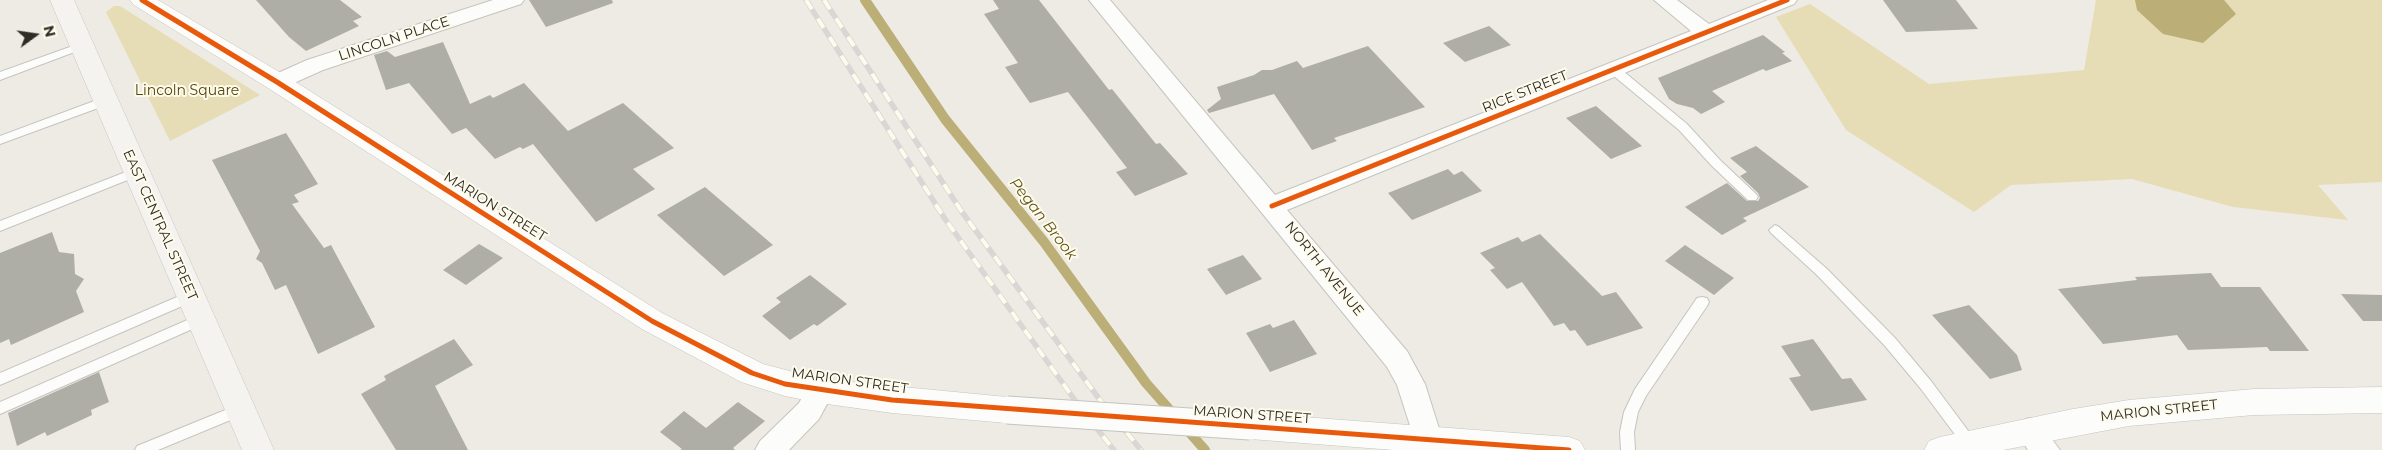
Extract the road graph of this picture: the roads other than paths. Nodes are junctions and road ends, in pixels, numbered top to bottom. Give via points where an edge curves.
1 (62, 0) edge
2 (142, 0) edge
3 (514, 0) edge
4 (1099, 0) edge
5 (1664, 0) edge
6 (1786, 0) edge
7 (1706, 32) junction
8 (81, 46) junction
9 (1613, 69) junction
10 (0, 76) edge
11 (277, 82) junction
12 (105, 101) junction
13 (0, 140) edge
14 (136, 172) junction
15 (1752, 197) dead end
16 (1272, 206) junction
17 (0, 226) edge
18 (1775, 230) dead end
19 (1702, 302) dead end
20 (196, 307) junction
21 (0, 380) edge
22 (820, 391) junction
23 (2382, 400) edge
24 (0, 408) edge
25 (240, 410) junction
26 (1428, 438) junction
27 (2037, 440) edge
28 (1955, 447) edge
29 (142, 450) edge
30 (258, 450) edge
31 (770, 450) edge
32 (1569, 450) edge
33 (1628, 450) edge

1 - 8 main road, EAST CENTRAL STREET
2 - 11 street, MARION STREET
3 - 11 street, LINCOLN PLACE via 315,65
4 - 16 street, NORTH AVENUE
5 - 7 street
6 - 7 street, RICE STREET
7 - 9 street, RICE STREET
8 - 10 lane
8 - 12 main road, EAST CENTRAL STREET
9 - 15 lane via 1683,127
9 - 16 street, RICE STREET
11 - 22 street, MARION STREET via 687,341 752,373
12 - 13 lane
12 - 14 main road, EAST CENTRAL STREET
14 - 17 lane
14 - 20 main road, EAST CENTRAL STREET
16 - 26 street, NORTH AVENUE via 1397,359 1411,384
18 - 28 lane via 1822,272 1890,342 1926,385
19 - 33 lane via 1640,393 1631,412
20 - 21 lane
20 - 24 lane
20 - 25 main road, EAST CENTRAL STREET
22 - 26 street, MARION STREET, bridge via 1007,410
22 - 31 street via 809,411
23 - 27 street, MARION STREET via 2190,406 2129,412
25 - 29 lane
25 - 30 main road, EAST CENTRAL STREET
26 - 32 street, MARION STREET
27 - 28 street, MARION STREET

